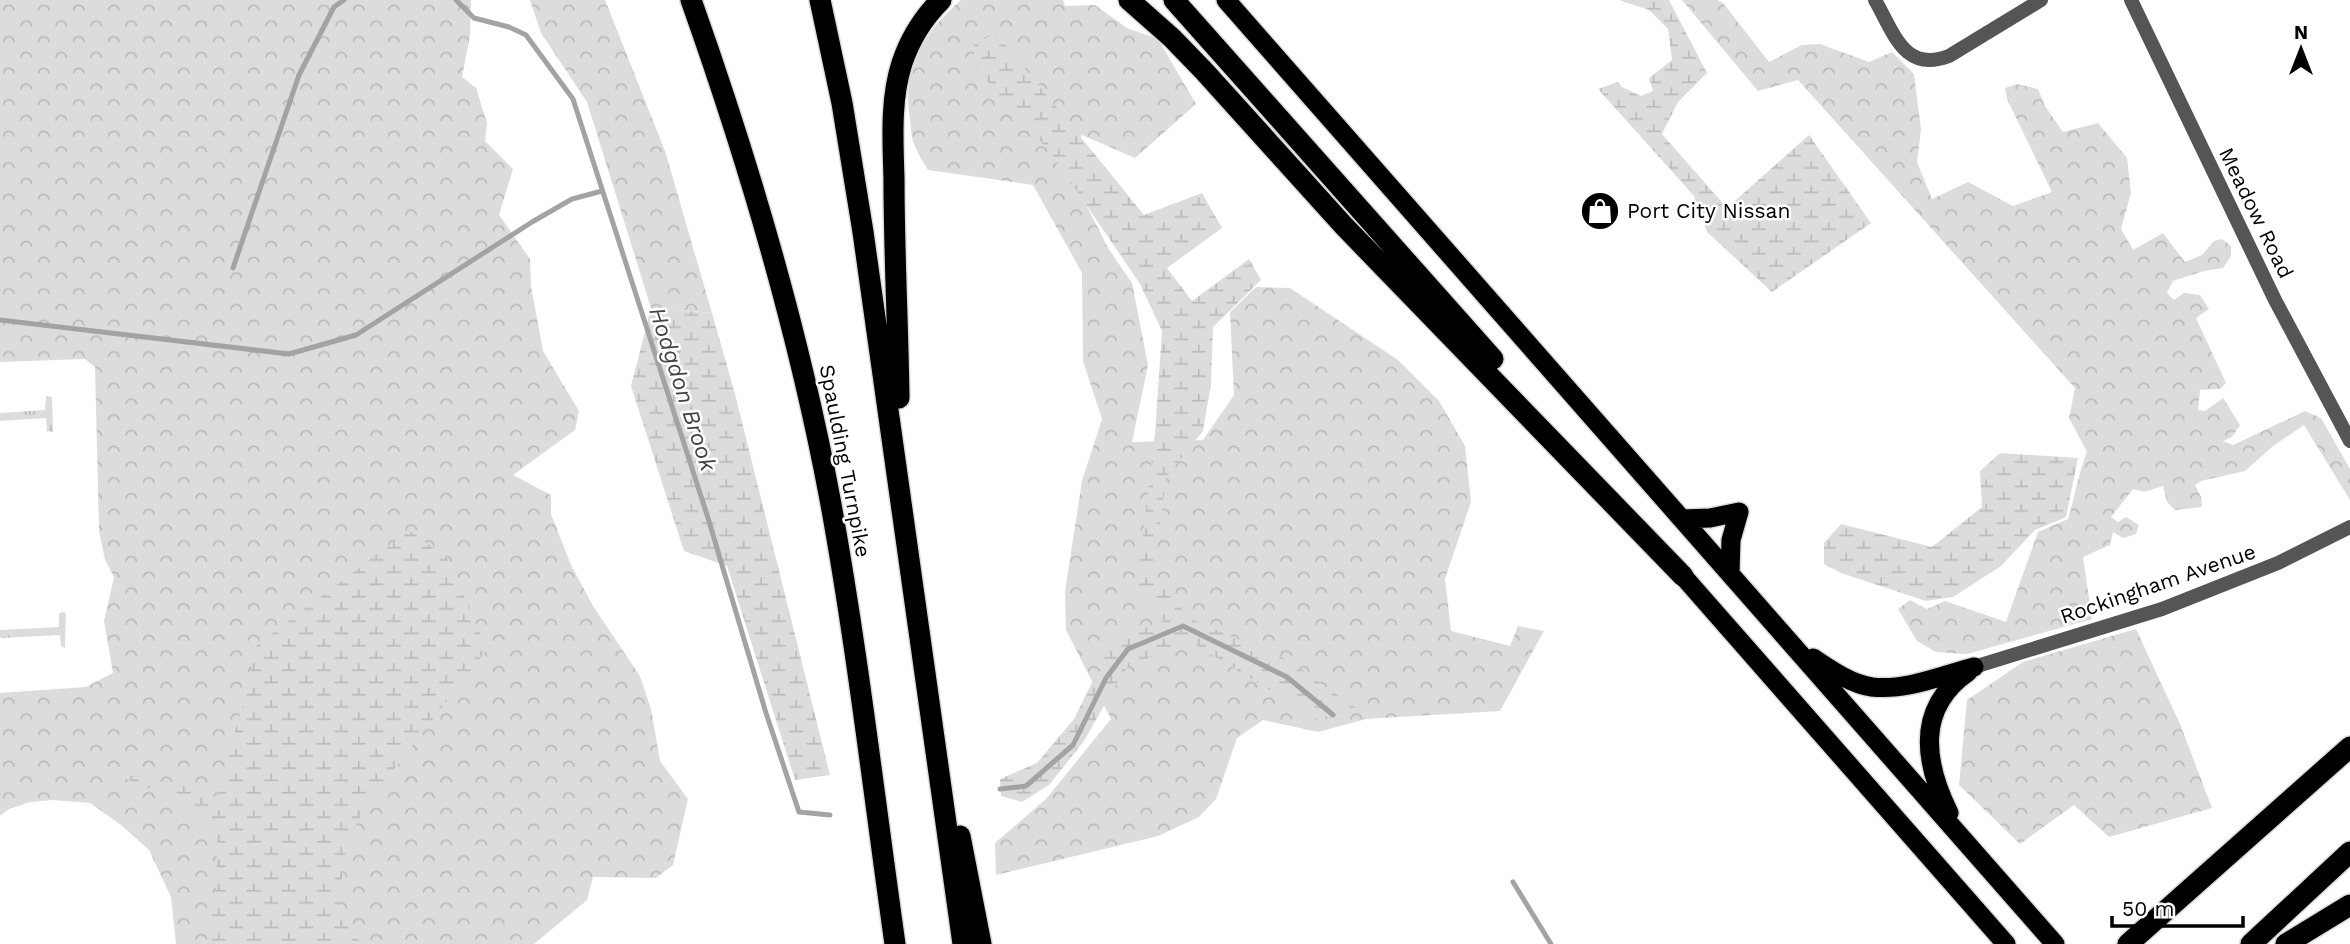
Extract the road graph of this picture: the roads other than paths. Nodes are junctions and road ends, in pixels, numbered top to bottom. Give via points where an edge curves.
1 (691, 0) edge
2 (820, 0) edge
3 (941, 0) edge
4 (1129, 0) edge
5 (1174, 0) edge
6 (1226, 0) edge
7 (1875, 0) edge
8 (2041, 0) edge
9 (2131, 0) edge
10 (2350, 441) edge
11 (901, 501) junction
12 (1683, 519) junction
13 (2350, 527) edge
14 (1730, 573) junction
15 (1683, 576) junction
16 (1792, 644) junction
17 (1975, 667) junction
18 (924, 670) junction
19 (2350, 747) edge
20 (1960, 835) junction
21 (2350, 852) edge
22 (2350, 905) edge
23 (895, 944) edge
24 (963, 944) edge
25 (981, 944) edge
26 (2007, 944) edge
27 (2055, 944) edge
28 (2128, 944) edge
29 (2251, 944) edge
30 (2287, 944) edge

1 - 23 highway, Spaulding Turnpike via 753,184 817,435 851,625
2 - 11 highway via 857,193
3 - 11 highway via 909,46 895,100
4 - 15 highway via 1188,54 1344,226
5 - 15 highway
6 - 12 highway
7 - 8 street via 1902,46 1924,62 1949,56
9 - 10 street, Meadow Road via 2275,300
11 - 18 highway
12 - 14 highway
12 - 14 highway via 1739,512 1731,540
13 - 17 street, Rockingham Avenue via 2266,568 2162,609
14 - 16 highway
15 - 26 highway
16 - 17 highway via 1833,672 1872,687 1909,684
16 - 20 highway
17 - 20 highway via 1936,705 1929,734 1932,770
18 - 24 highway
18 - 25 highway
19 - 28 highway
20 - 27 highway
21 - 29 highway
22 - 30 highway

